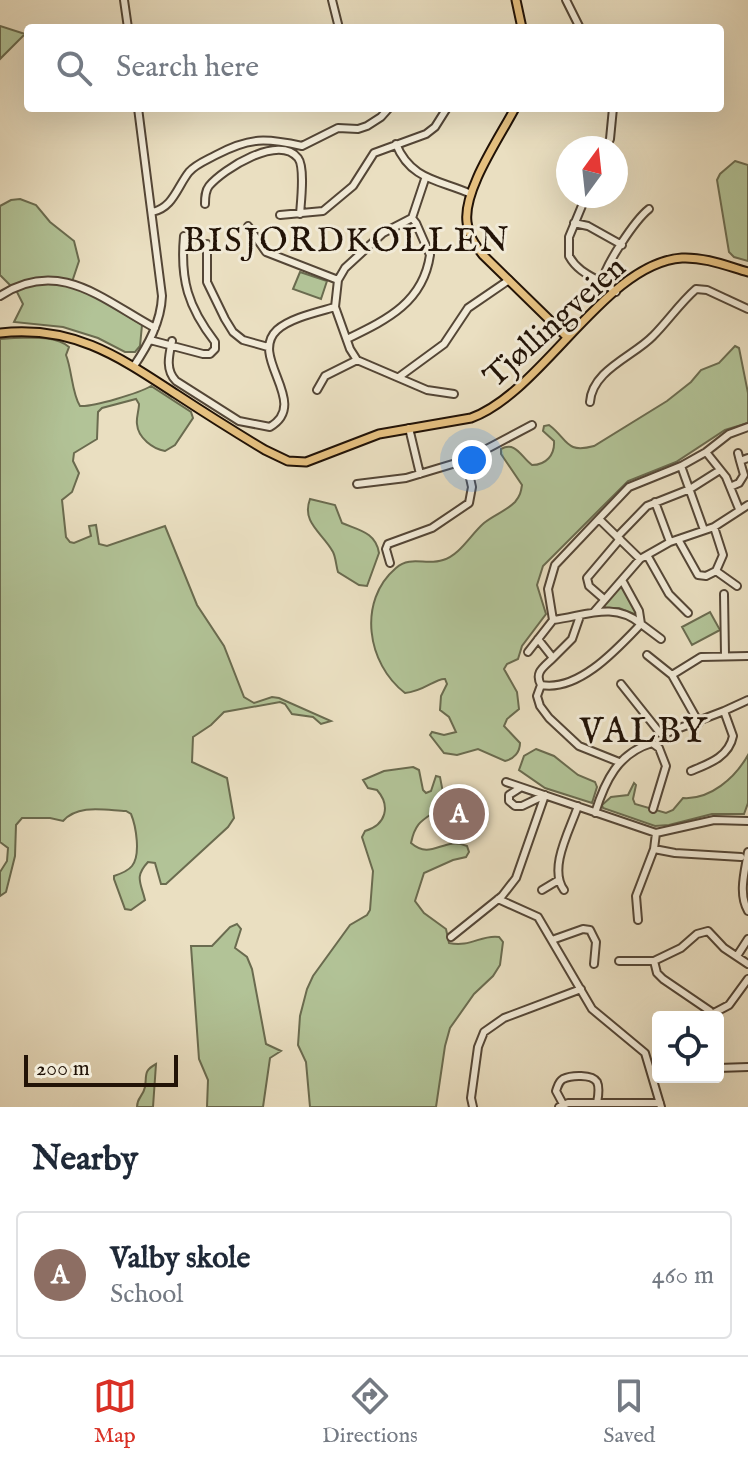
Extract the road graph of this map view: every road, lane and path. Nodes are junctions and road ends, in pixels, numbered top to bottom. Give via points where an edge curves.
1 (124, 0) edge
2 (332, 0) edge
3 (516, 0) edge
4 (566, 0) edge
5 (127, 24) edge
6 (338, 24) edge
7 (521, 24) edge
8 (578, 24) edge
9 (139, 112) edge
10 (385, 112) edge
11 (444, 112) edge
12 (513, 112) edge
13 (613, 112) edge
14 (610, 136) edge
15 (396, 144) junction
16 (425, 179) junction
17 (471, 194) junction
18 (205, 204) dead end
19 (581, 208) edge
20 (649, 209) dead end
21 (152, 212) junction
22 (300, 214) junction
23 (280, 215) dead end
24 (412, 218) junction
25 (574, 223) junction
26 (248, 226) dead end
27 (184, 236) dead end
28 (207, 244) dead end
29 (622, 245) junction
30 (748, 272) edge
31 (338, 280) junction
32 (509, 280) junction
33 (602, 282) junction
34 (616, 292) junction
35 (0, 296) edge
36 (335, 307) junction
37 (748, 309) edge
38 (155, 328) junction
39 (0, 333) edge
40 (567, 337) junction
41 (347, 339) junction
42 (150, 340) junction
43 (171, 344) junction
44 (268, 347) junction
45 (357, 360) junction
46 (134, 366) junction
47 (399, 377) junction
48 (317, 390) dead end
49 (454, 394) dead end
50 (590, 402) dead end
51 (532, 425) dead end
52 (748, 427) edge
53 (409, 428) junction
54 (706, 452) junction
55 (738, 453) dead end
56 (744, 459) edge
57 (466, 460) junction
58 (681, 466) junction
59 (720, 470) junction
60 (420, 474) junction
61 (357, 484) dead end
62 (730, 487) junction
63 (690, 489) junction
64 (655, 502) junction
65 (748, 505) edge
66 (739, 509) junction
67 (600, 520) junction
68 (714, 527) junction
69 (704, 530) junction
70 (619, 538) junction
71 (679, 541) junction
72 (670, 542) junction
73 (644, 557) junction
74 (390, 563) dead end
75 (716, 571) junction
76 (622, 580) junction
77 (737, 586) dead end
78 (724, 594) dead end
79 (604, 599) junction
80 (594, 612) junction
81 (688, 613) dead end
82 (580, 616) junction
83 (553, 620) junction
84 (641, 624) junction
85 (538, 639) junction
86 (661, 639) dead end
87 (528, 652) dead end
88 (647, 655) dead end
89 (725, 655) junction
90 (748, 656) edge
91 (553, 658) junction
92 (672, 675) junction
93 (621, 684) dead end
94 (541, 685) junction
95 (748, 700) edge
96 (724, 711) junction
97 (699, 723) junction
98 (619, 762) junction
99 (691, 771) dead end
100 (506, 782) dead end
101 (523, 788) junction
102 (545, 795) junction
103 (578, 806) junction
104 (653, 809) dead end
105 (595, 813) junction
106 (748, 821) edge
107 (656, 833) junction
108 (654, 849) junction
109 (748, 852) edge
110 (741, 857) dead end
111 (557, 881) junction
112 (542, 890) dead end
113 (564, 890) dead end
114 (627, 898) dead end
115 (636, 898) junction
116 (498, 899) junction
117 (748, 911) edge
118 (638, 920) dead end
119 (451, 937) dead end
120 (748, 939) edge
121 (552, 940) junction
122 (737, 956) junction
123 (619, 961) dead end
124 (654, 961) junction
125 (594, 964) dead end
126 (748, 964) edge
127 (748, 979) edge
128 (581, 989) junction
129 (705, 1011) edge
130 (720, 1011) edge
131 (748, 1067) edge
132 (724, 1068) edge
133 (597, 1103) junction
134 (660, 1105) edge
135 (561, 1106) edge
136 (473, 1107) edge

1 - 5 street
2 - 6 street
3 - 7 main road
4 - 8 street
9 - 21 street
10 - 21 street via 367,126 338,128 302,146 258,139 229,148 192,169 166,208
11 - 15 street via 426,134
12 - 17 main road
13 - 14 street
15 - 16 street
15 - 22 street via 374,153 353,186 329,207
16 - 17 street
16 - 24 street
17 - 32 main road via 466,216 471,237
18 - 22 street via 212,183 248,157 283,150 296,155 301,164
19 - 25 street
20 - 29 street
21 - 38 street via 162,296
22 - 23 street
24 - 31 street via 383,233
24 - 41 street via 430,258 414,295 403,308
25 - 29 street
25 - 33 street via 569,256 585,275
26 - 31 street via 266,252
27 - 43 street via 187,292 216,346 207,354
28 - 44 street via 207,282 225,319 243,340
29 - 33 street
30 - 34 main road, Tjøllingveien via 696,258 675,259
31 - 36 street
32 - 40 main road
32 - 47 street via 468,308 444,344
33 - 34 street
34 - 40 main road, Tjøllingveien
35 - 38 street via 29,281 72,284
36 - 41 street
36 - 44 street via 280,328
37 - 50 street via 696,289 652,337 616,363 593,389
38 - 42 street
39 - 46 main road, Tjøllingveien via 71,337
40 - 53 main road, Tjøllingveien via 495,407 471,418
41 - 45 street
42 - 43 street
42 - 46 street
43 - 44 street via 170,372 176,381 239,421 265,428 278,421 284,400
45 - 47 street
45 - 48 street via 325,376
46 - 53 main road, Tjøllingveien via 288,461 315,460 359,439
47 - 49 street via 427,390
51 - 57 street
52 - 54 street
53 - 60 street
54 - 58 street
54 - 59 street
55 - 56 street
56 - 62 street via 744,475
57 - 60 street
57 - 74 street via 472,487 469,503 432,528 388,544
58 - 63 street
58 - 67 street via 629,487
59 - 62 street
59 - 63 street
60 - 61 street
62 - 66 street
63 - 64 street
63 - 69 street
64 - 70 street
64 - 72 street
65 - 66 street
66 - 68 street
67 - 70 street
67 - 83 street via 562,554 552,571 548,589
68 - 69 street
68 - 75 street via 723,555
69 - 71 street
70 - 73 street
70 - 79 street via 587,578
71 - 72 street
71 - 75 street via 698,575
72 - 73 street
73 - 76 street
73 - 81 street
75 - 77 street
76 - 79 street
76 - 84 street
78 - 89 street
79 - 80 street
80 - 82 street
80 - 84 street via 619,611
82 - 83 street
82 - 91 street via 572,639
83 - 85 street
84 - 86 street
84 - 94 street via 585,674
85 - 87 street
85 - 91 street
88 - 92 street
89 - 90 street
89 - 92 street via 701,657
91 - 94 street via 539,671
92 - 97 street
93 - 97 street via 660,733
94 - 98 street via 537,696 549,718 579,746
95 - 96 street
96 - 97 street
96 - 99 street via 732,742 710,763
98 - 104 street via 646,745 659,748 666,766
98 - 105 street
100 - 101 street
101 - 102 street
101 - 102 street via 510,793 512,805
102 - 103 street
102 - 116 street via 516,878
103 - 105 street
103 - 111 street
105 - 107 street
106 - 107 street via 714,820
107 - 108 street
108 - 110 street
108 - 115 street
109 - 117 street via 743,884
111 - 112 street
111 - 113 street
114 - 115 street
115 - 118 street
116 - 119 street
116 - 121 street via 538,917
120 - 122 street
121 - 125 street via 590,930 596,942
121 - 128 street
122 - 124 street via 702,931
122 - 126 street
123 - 124 street
124 - 129 street via 663,979
127 - 130 street
128 - 134 street via 598,1016 645,1053
128 - 136 street via 504,1018 484,1032
131 - 132 street
133 - 134 street
133 - 135 street
133 - 135 street via 598,1086 587,1076 560,1082 556,1091

